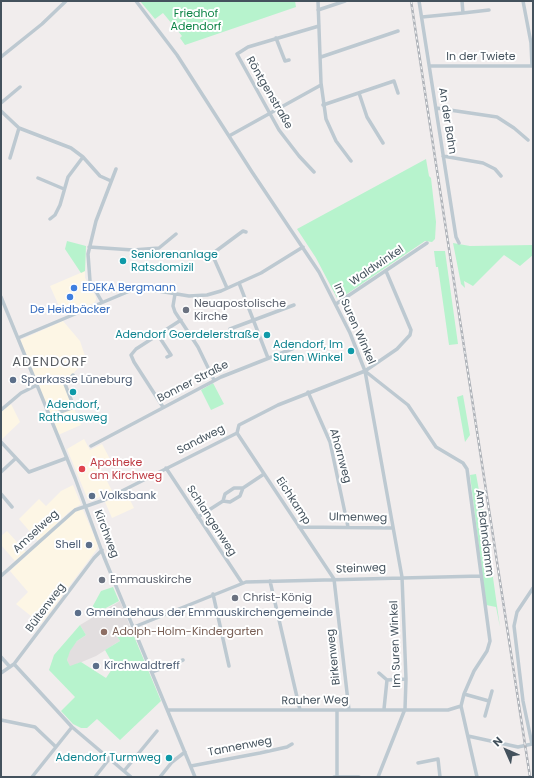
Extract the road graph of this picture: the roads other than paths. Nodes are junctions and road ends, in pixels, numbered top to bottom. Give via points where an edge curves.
1 (66, 1) edge
2 (136, 1) edge
3 (318, 1) edge
4 (345, 1) edge
5 (419, 1) edge
6 (462, 1) edge
7 (523, 1) edge
8 (318, 10) junction
9 (489, 10) dead end
10 (463, 12) junction
11 (422, 17) junction
12 (319, 26) junction
13 (398, 31) dead end
14 (276, 38) junction
15 (1, 57) edge
16 (321, 57) junction
17 (289, 60) dead end
18 (430, 66) junction
19 (532, 66) edge
20 (321, 85) junction
21 (20, 87) dead end
22 (358, 93) junction
23 (398, 93) dead end
24 (1, 103) edge
25 (324, 105) junction
26 (436, 108) junction
27 (1, 111) edge
28 (269, 113) junction
29 (19, 128) junction
30 (229, 136) junction
31 (528, 140) dead end
32 (383, 143) dead end
33 (443, 156) junction
34 (83, 157) junction
35 (10, 158) dead end
36 (351, 160) dead end
37 (116, 169) dead end
38 (314, 172) dead end
39 (501, 176) dead end
40 (38, 178) dead end
41 (110, 181) junction
42 (64, 189) junction
43 (50, 219) dead end
44 (246, 232) dead end
45 (176, 234) dead end
46 (427, 243) dead end
47 (459, 243) dead end
48 (89, 247) junction
49 (303, 247) junction
50 (386, 271) junction
51 (239, 283) junction
52 (227, 288) junction
53 (175, 294) junction
54 (1, 297) edge
55 (102, 302) junction
56 (336, 304) junction
57 (294, 305) dead end
58 (180, 320) junction
59 (254, 320) junction
60 (230, 329) dead end
61 (158, 335) junction
62 (18, 338) junction
63 (307, 343) dead end
64 (167, 357) dead end
65 (268, 358) junction
66 (365, 371) junction
67 (73, 375) dead end
68 (214, 380) junction
69 (37, 385) junction
70 (308, 392) junction
71 (163, 407) junction
72 (1, 410) edge
73 (50, 416) junction
74 (237, 433) junction
75 (1, 442) edge
76 (91, 446) dead end
77 (67, 458) junction
78 (15, 459) junction
79 (166, 468) junction
80 (1, 472) edge
81 (264, 474) junction
82 (243, 488) junction
83 (1, 494) edge
84 (223, 501) junction
85 (85, 505) junction
86 (12, 507) dead end
87 (198, 517) junction
88 (299, 527) junction
89 (348, 527) junction
90 (393, 528) junction
91 (102, 550) junction
92 (1, 576) edge
93 (481, 576) junction
94 (402, 577) junction
95 (334, 579) junction
96 (270, 581) junction
97 (242, 583) junction
98 (533, 588) edge
99 (213, 594) junction
100 (134, 627) junction
101 (1, 657) edge
102 (183, 660) dead end
103 (12, 666) junction
104 (229, 666) dead end
105 (152, 672) junction
106 (1, 673) edge
107 (379, 673) dead end
108 (406, 679) junction
109 (387, 680) junction
110 (492, 691) dead end
111 (464, 694) junction
112 (489, 701) junction
113 (461, 706) junction
114 (384, 709) junction
115 (405, 709) junction
116 (168, 710) junction
117 (300, 710) junction
118 (337, 710) junction
119 (348, 710) junction
120 (485, 716) dead end
121 (2, 720) edge
122 (1, 726) edge
123 (72, 727) junction
124 (157, 731) dead end
125 (468, 736) junction
126 (292, 744) dead end
127 (56, 748) junction
128 (185, 752) junction
129 (110, 758) junction
130 (418, 762) dead end
131 (191, 766) junction
132 (124, 771) junction
133 (32, 777) edge
134 (95, 777) edge
135 (131, 777) edge
136 (160, 777) edge
137 (195, 777) edge
138 (336, 777) edge
139 (358, 777) edge
140 (378, 777) edge
141 (440, 777) edge
142 (477, 777) edge

1 - 15 street
2 - 30 street, Im Suren Winkel via 177,55
3 - 8 street
4 - 8 street
5 - 11 street, An der Bahn
6 - 10 street
7 - 19 street via 531,43
8 - 12 street
9 - 10 street
10 - 11 street
11 - 18 street, An der Bahn
12 - 14 street, Röntgenstraße
12 - 16 street
13 - 16 street
14 - 17 street via 285,61
14 - 28 street, Röntgenstraße via 246,48 237,54
16 - 20 street
18 - 19 street, In der Twiete
18 - 26 street, An der Bahn
20 - 25 street
20 - 28 street
21 - 24 street
22 - 23 street via 394,81
22 - 25 street
22 - 32 street via 367,117
25 - 36 street via 330,130
26 - 31 street via 497,117
26 - 33 street, An der Bahn
27 - 29 street
28 - 30 street
28 - 38 street, Röntgenstraße via 288,142
29 - 34 street via 66,146
29 - 35 street
30 - 49 street, Im Suren Winkel
33 - 39 street via 483,163 495,169
33 - 47 street, An der Bahn
34 - 41 street via 100,176
34 - 42 street via 71,172
37 - 41 street
40 - 42 street
41 - 48 street
42 - 43 street via 60,205
44 - 52 street via 243,231 212,254
45 - 48 street via 159,248 132,250
46 - 50 street, Waldwinkel
48 - 55 street via 89,276
49 - 51 street via 270,268
49 - 56 street, Im Suren Winkel
50 - 56 street, Waldwinkel
50 - 66 street, Sandweg via 411,332 397,349
51 - 52 street
51 - 59 street
52 - 53 street via 205,295
53 - 55 street via 137,289
53 - 58 street via 174,309
54 - 62 street, Kirchweg
55 - 62 street
56 - 66 street, Im Suren Winkel
57 - 59 street
58 - 61 street
58 - 68 street
59 - 60 street
59 - 65 street
61 - 64 street via 170,355
61 - 71 street via 134,350 131,355
62 - 69 street, Kirchweg
63 - 65 street, Bonner Straße
65 - 68 street, Bonner Straße
66 - 70 street, Sandweg
66 - 90 street, Im Suren Winkel
66 - 93 street, Am Bahndamm via 408,405 436,447 466,466
67 - 73 street via 65,384 74,407
68 - 71 street, Bonner Straße
69 - 72 street via 21,393
69 - 73 street, Kirchweg
70 - 74 street, Sandweg via 239,425
70 - 89 street, Ahornweg via 330,443
71 - 76 street, Bonner Straße
73 - 77 street, Kirchweg
74 - 79 street, Sandweg
74 - 81 street, Eichkamp
75 - 78 street
77 - 78 street via 31,472
77 - 85 street, Kirchweg
78 - 80 street
79 - 85 street, Sandweg via 104,500
79 - 87 street, Schlangenweg
81 - 82 street
81 - 88 street, Eichkamp
82 - 84 street via 241,495 232,501
82 - 84 street via 234,488 225,494
83 - 86 street
84 - 87 street
85 - 91 street, Kirchweg
85 - 92 street, Amselweg via 72,511
87 - 97 street, Schlangenweg
88 - 89 street, Ulmenweg
88 - 95 street, Eichkamp
89 - 90 street, Ulmenweg
90 - 94 street, Im Suren Winkel
91 - 100 street, Kirchweg
91 - 103 street, Bültenweg
93 - 94 street, Steinweg
93 - 111 street, Am Bahndamm via 490,644
94 - 95 street, Steinweg
94 - 108 street, Im Suren Winkel
95 - 96 street, Steinweg
95 - 119 street, Birkenweg
96 - 97 street, Steinweg
96 - 117 street
97 - 99 street, Steinweg
98 - 125 street via 517,612 514,626 523,701 532,744 518,747
99 - 100 street, Steinweg
99 - 104 street
100 - 105 street, Kirchweg
101 - 103 street
102 - 105 street
103 - 106 street, Bültenweg
103 - 123 street
105 - 116 street, Kirchweg
107 - 109 street
108 - 109 street
108 - 115 street, Im Suren Winkel
109 - 114 street
110 - 112 street
111 - 112 street
111 - 113 street, Am Bahndamm
112 - 120 street
113 - 115 street, Rauher Weg via 448,710
113 - 125 street, Am Bahndamm
114 - 115 street, Rauher Weg
114 - 119 street, Rauher Weg
115 - 140 street, Im Suren Winkel
116 - 117 street, Rauher Weg
116 - 128 street, Kirchweg
117 - 118 street, Rauher Weg
118 - 119 street, Rauher Weg
118 - 138 street
121 - 122 street
121 - 127 street via 35,727
123 - 127 street
123 - 129 street
124 - 132 street
125 - 142 street, Am Bahndamm
126 - 131 street, Tannenweg
127 - 133 street
128 - 131 street, Kirchweg
128 - 136 street via 172,762
129 - 132 street
129 - 134 street
130 - 141 street via 438,759
131 - 137 street, Kirchweg
132 - 135 street
138 - 139 street

